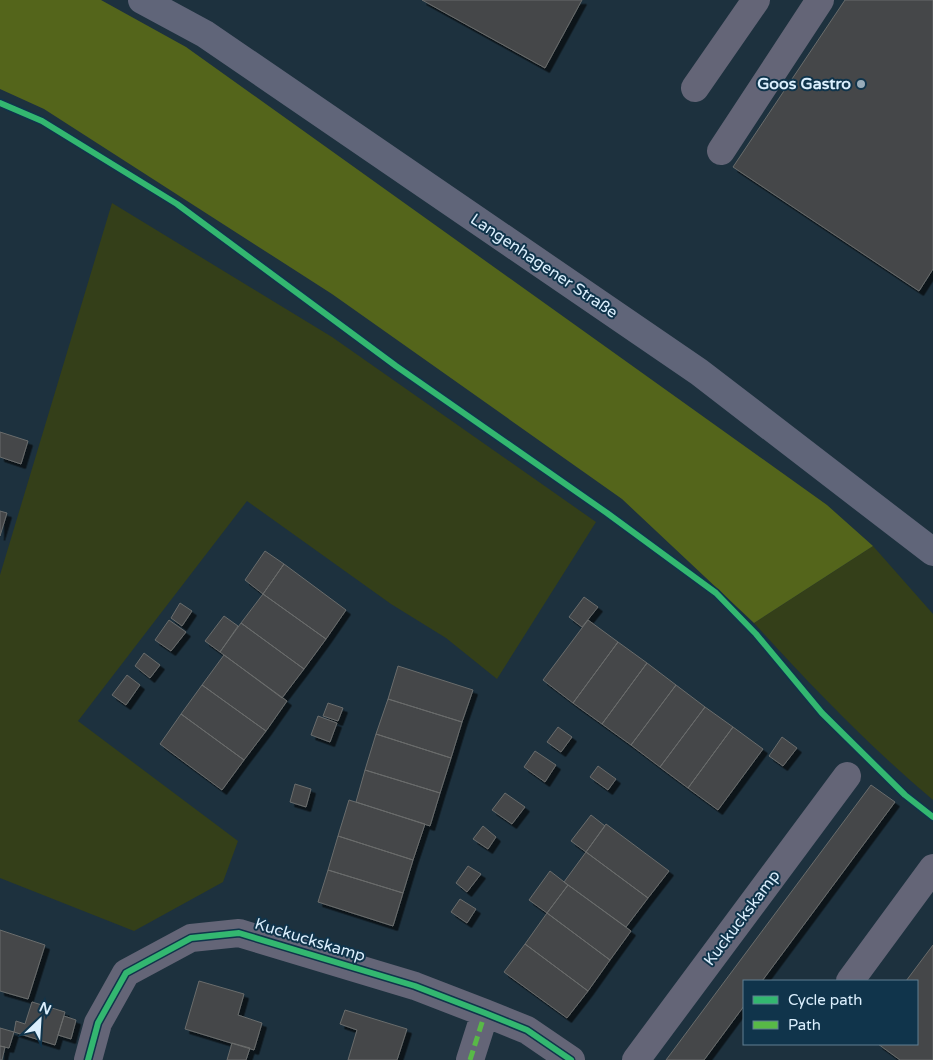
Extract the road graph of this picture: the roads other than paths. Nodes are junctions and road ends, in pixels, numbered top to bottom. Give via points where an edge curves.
1 (142, 0) edge
2 (756, 0) edge
3 (820, 0) edge
4 (695, 88) dead end
5 (721, 151) dead end
6 (933, 552) edge
7 (847, 776) dead end
8 (933, 868) edge
9 (851, 980) edge
10 (485, 1013) junction
11 (88, 1060) edge
12 (470, 1060) edge
13 (571, 1060) edge
14 (636, 1060) edge

1 - 6 main road, Langenhagener Straße via 206,34 699,372
2 - 4 street
3 - 5 street
7 - 14 street, Kuckuckskamp
8 - 9 street
10 - 11 street, Kuckuckskamp via 415,986 239,933 219,934 191,938 126,973 98,1023
10 - 12 street
10 - 13 street, Kuckuckskamp via 527,1030

